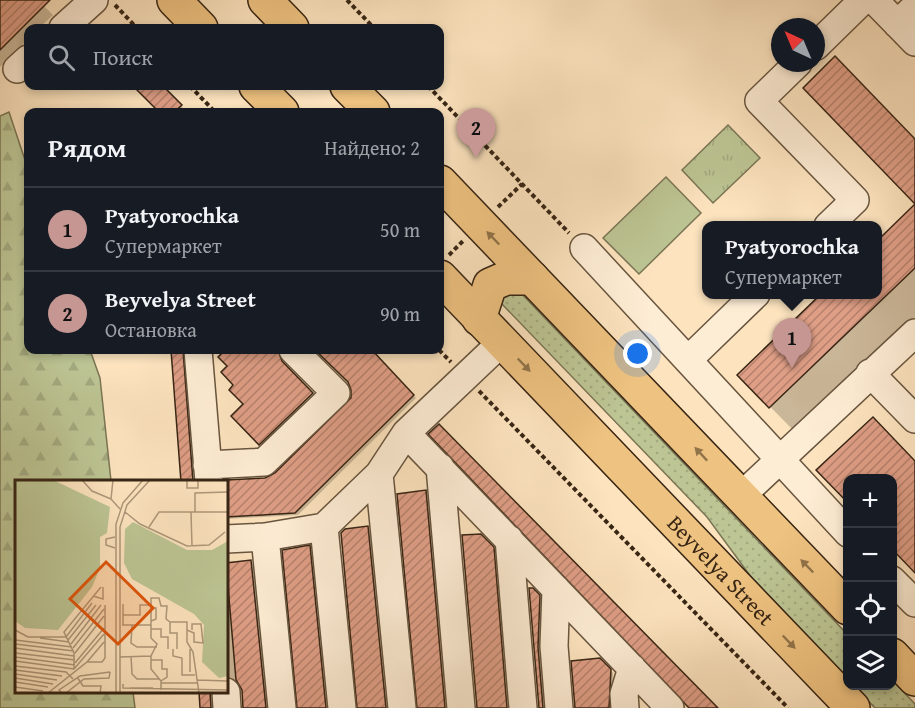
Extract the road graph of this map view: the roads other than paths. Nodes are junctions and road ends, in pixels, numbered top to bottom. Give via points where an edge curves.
1 (94, 0) edge
2 (174, 0) edge
3 (265, 0) edge
4 (863, 0) edge
5 (874, 0) edge
6 (67, 24) edge
7 (197, 24) edge
8 (288, 24) edge
9 (909, 24) edge
10 (825, 36) edge
11 (789, 72) edge
12 (260, 90) edge
13 (351, 90) edge
14 (278, 108) edge
15 (369, 108) edge
16 (444, 186) edge
17 (832, 221) edge
18 (584, 248) road end
19 (532, 278) junction
20 (444, 281) edge
21 (751, 299) edge
22 (480, 319) junction
23 (915, 333) edge
24 (502, 342) junction
25 (198, 354) edge
26 (297, 354) edge
27 (689, 359) junction
28 (870, 372) junction
29 (915, 419) edge
30 (406, 433) junction
31 (779, 461) junction
32 (440, 467) junction
33 (208, 473) edge
34 (379, 474) junction
35 (741, 496) junction
36 (324, 527) junction
37 (843, 528) edge
38 (265, 537) junction
39 (228, 539) edge
40 (509, 539) junction
41 (894, 582) edge
42 (556, 589) junction
43 (843, 603) edge
44 (915, 603) edge
45 (897, 660) edge
46 (632, 668) junction
47 (915, 679) edge
48 (226, 693) edge
49 (227, 708) edge
50 (282, 708) edge
51 (342, 708) edge
52 (402, 708) edge
53 (461, 708) edge
54 (523, 708) edge
55 (559, 708) edge
56 (625, 708) edge
57 (670, 708) edge
58 (853, 708) edge

1 - 6 lane
2 - 7 main road
3 - 8 main road
4 - 10 lane
5 - 9 lane
11 - 17 lane via 759,101 855,200
12 - 14 main road
13 - 15 main road
19 -> 16 main road
18 - 27 lane
19 - 22 main road via 506,278 490,285
35 -> 19 main road
20 - 22 main road, Beyvelya Street
21 - 27 lane
22 - 24 main road, Beyvelya Street
23 - 28 lane
24 - 30 lane
24 -> 58 main road, Beyvelya Street
25 - 33 lane
26 - 33 lane via 336,393 264,462
27 - 31 lane
28 - 29 lane
28 - 31 lane
30 - 32 lane
30 - 34 lane
31 - 35 lane
31 - 37 lane
32 - 40 lane
32 - 53 lane
34 - 36 lane
34 - 52 lane
43 -> 35 main road
36 - 38 lane
36 - 51 lane
38 - 39 lane
38 - 50 lane
40 - 42 lane
40 - 54 lane
41 - 44 lane
42 - 46 lane
42 - 55 lane via 554,646
45 - 47 main road
46 - 56 lane via 624,694
46 - 57 lane
48 - 49 lane

